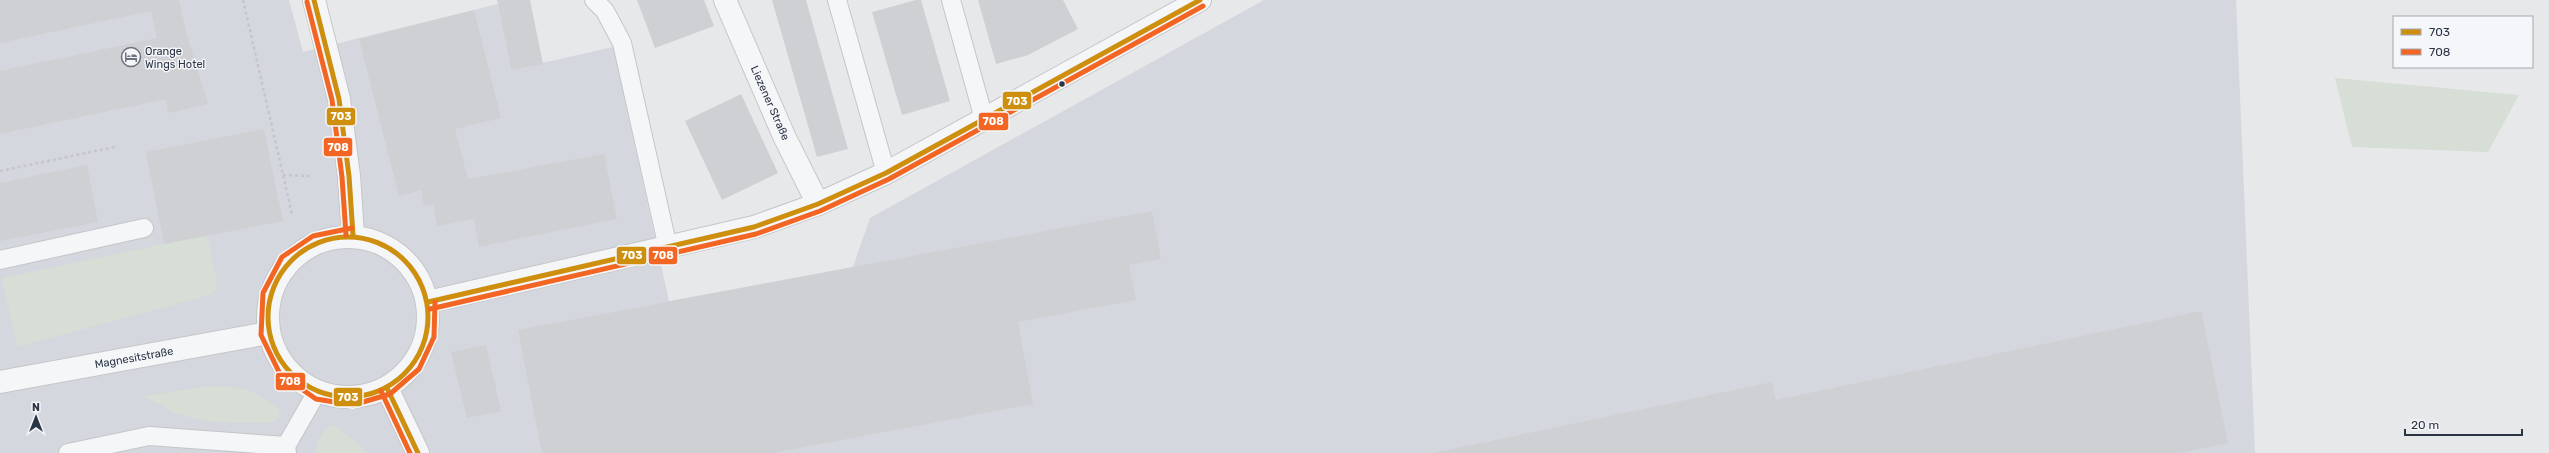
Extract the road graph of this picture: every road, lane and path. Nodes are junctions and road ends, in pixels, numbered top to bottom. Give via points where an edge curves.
1 (243, 0) edge
2 (314, 0) edge
3 (594, 0) edge
4 (726, 0) edge
5 (837, 0) edge
6 (951, 0) edge
7 (1200, 0) edge
8 (984, 119) junction
9 (115, 147) dead end
10 (0, 171) edge
11 (886, 173) junction
12 (283, 175) junction
13 (310, 176) dead end
14 (818, 204) junction
15 (292, 214) dead end
16 (144, 228) dead end
17 (353, 236) junction
18 (668, 248) junction
19 (0, 260) edge
20 (428, 302) junction
21 (268, 333) junction
22 (0, 382) edge
23 (387, 388) junction
24 (317, 392) junction
25 (286, 449) edge
26 (68, 453) edge
27 (418, 453) edge

1 - 12 path
2 - 17 street via 339,99 349,176
3 - 18 lane via 605,11 622,43
4 - 14 street, Liezener Straße via 784,136
5 - 11 lane
6 - 8 lane
7 - 8 street
8 - 11 street
9 - 10 path
11 - 14 street
12 - 13 path
12 - 15 path
14 - 18 street via 754,227
16 - 19 lane
17 - 20 street via 387,246 414,269
17 - 21 street via 316,242 286,263 269,296
18 - 20 street
20 - 23 street via 427,335 413,366
21 - 22 street, Magnesitstraße
21 - 24 street via 285,368
23 - 24 street via 352,398
23 - 27 street
24 - 25 lane
25 - 26 lane via 149,436

